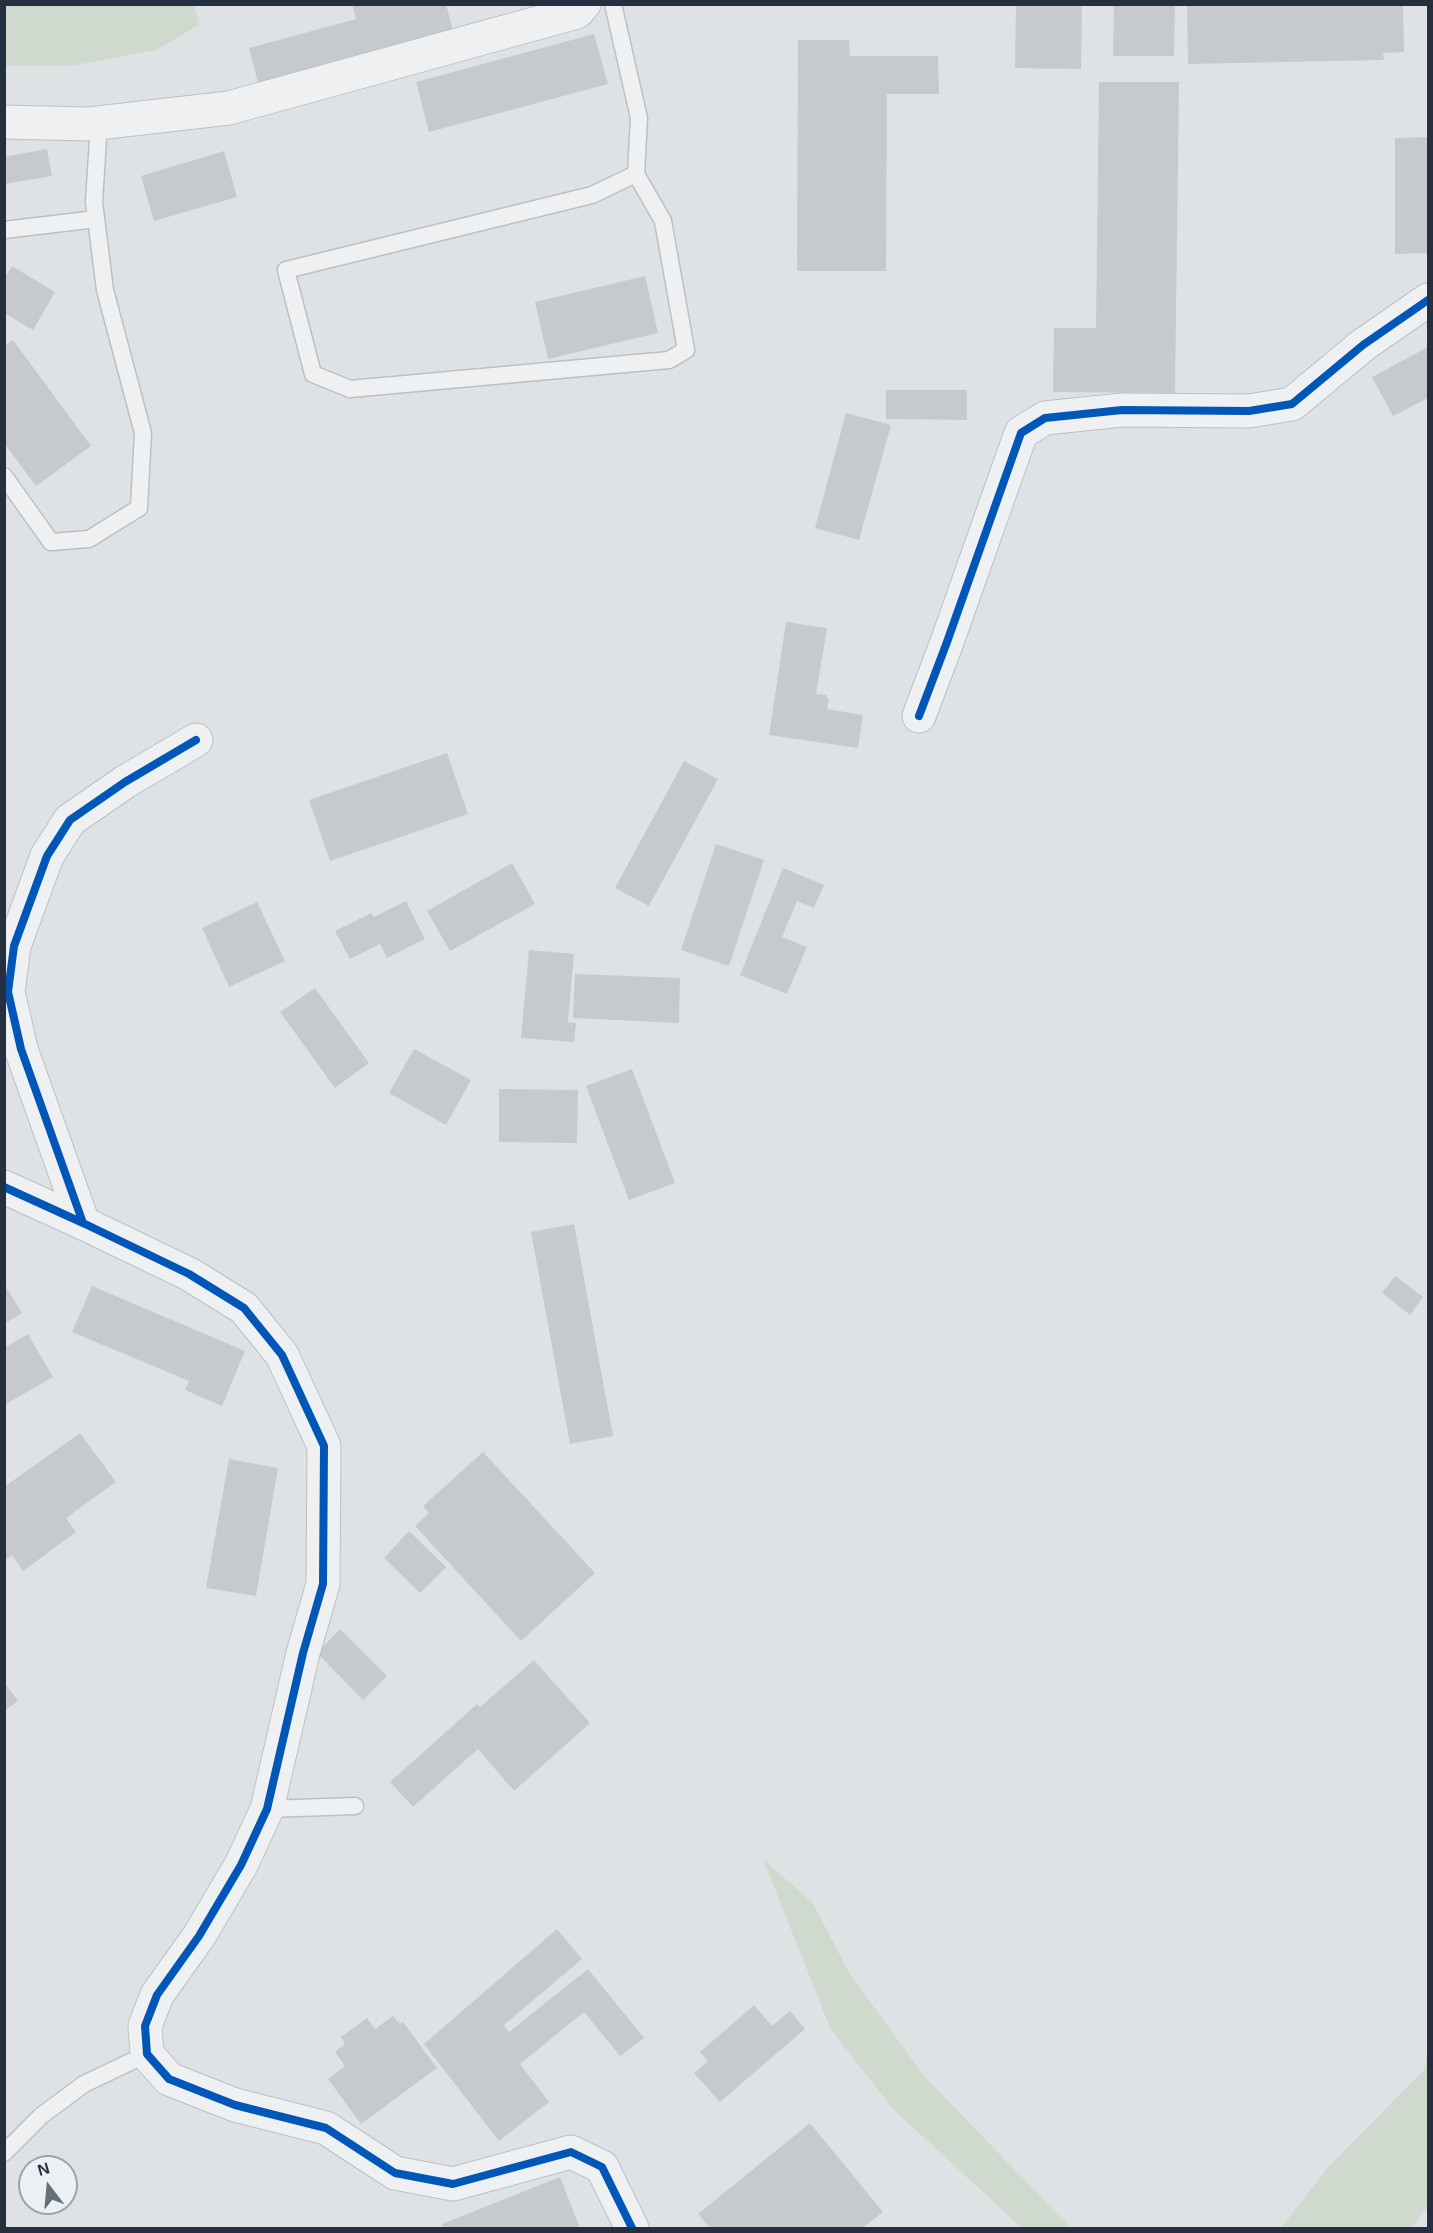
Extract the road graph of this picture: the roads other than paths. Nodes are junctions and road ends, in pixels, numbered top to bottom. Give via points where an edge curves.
1 (584, 4) edge
2 (613, 4) edge
3 (4, 122) edge
4 (99, 123) junction
5 (636, 174) junction
6 (96, 219) junction
7 (4, 230) edge
8 (1428, 300) edge
9 (4, 476) edge
10 (918, 716) dead end
11 (196, 740) dead end
12 (4, 1187) edge
13 (83, 1223) junction
14 (355, 1806) dead end
15 (267, 1809) junction
16 (147, 2054) junction
17 (4, 2153) edge
18 (632, 2229) edge

1 - 4 street via 577,12 229,108
2 - 5 lane via 639,118
3 - 4 street
4 - 6 lane
5 - 5 lane via 663,221 686,350 669,360 350,389 313,374 286,270 592,195
6 - 7 lane
6 - 9 lane via 105,290 142,433 139,508 89,540 51,542
8 - 10 street via 1363,345 1292,404 1249,411 1111,411 1045,418 1021,433
11 - 13 street via 70,820 47,856 14,946 8,992 21,1049
12 - 13 street
13 - 15 street via 189,1274 244,1308 282,1355 324,1446 323,1584
14 - 15 lane
15 - 16 street via 241,1865 199,1936 157,1995 145,2026
16 - 17 lane via 84,2084 41,2116
16 - 18 street via 169,2079 235,2105 326,2128 395,2173 453,2184 571,2152 602,2167

